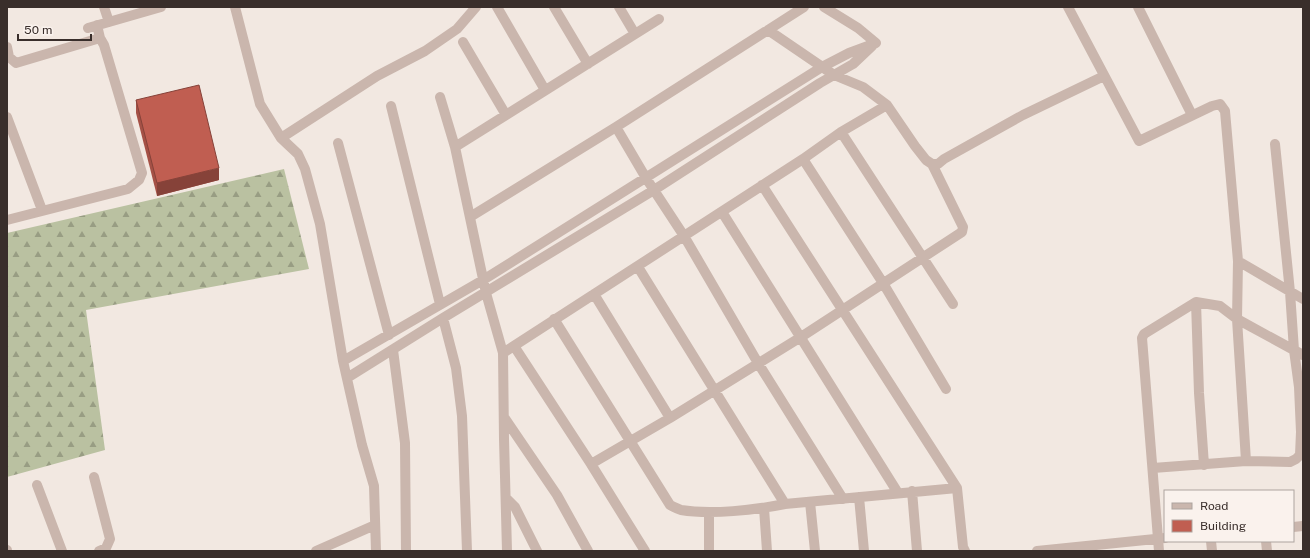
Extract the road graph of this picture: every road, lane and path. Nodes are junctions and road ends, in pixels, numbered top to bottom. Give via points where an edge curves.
1 (104, 7) edge
2 (235, 7) edge
3 (476, 7) edge
4 (497, 7) edge
5 (554, 7) edge
6 (619, 7) edge
7 (804, 7) edge
8 (824, 7) edge
9 (1068, 7) edge
10 (1138, 7) edge
11 (157, 8) edge
12 (659, 19) dead end
13 (109, 22) junction
14 (768, 30) junction
15 (635, 34) junction
16 (100, 38) junction
17 (462, 42) dead end
18 (876, 43) junction
19 (7, 47) edge
20 (8, 58) edge
21 (588, 64) junction
22 (822, 67) junction
23 (834, 75) junction
24 (1104, 76) junction
25 (545, 90) junction
26 (440, 97) dead end
27 (887, 105) junction
28 (391, 106) dead end
29 (506, 115) junction
30 (1192, 115) junction
31 (7, 117) edge
32 (616, 127) junction
33 (841, 132) junction
34 (282, 138) junction
35 (338, 143) dead end
36 (1275, 144) dead end
37 (455, 147) junction
38 (803, 159) junction
39 (932, 164) junction
40 (646, 178) junction
41 (762, 185) junction
42 (654, 190) junction
43 (42, 210) junction
44 (722, 212) junction
45 (470, 217) junction
46 (7, 220) edge
47 (684, 236) junction
48 (923, 258) junction
49 (1238, 261) junction
50 (638, 267) junction
51 (483, 280) junction
52 (883, 283) junction
53 (1290, 292) junction
54 (486, 293) junction
55 (594, 294) junction
56 (1303, 299) edge
57 (1196, 302) junction
58 (440, 304) junction
59 (953, 304) dead end
60 (842, 310) junction
61 (443, 318) junction
62 (1237, 319) junction
63 (554, 320) junction
64 (389, 335) junction
65 (801, 337) junction
66 (514, 346) junction
67 (393, 350) junction
68 (1294, 350) junction
69 (503, 353) junction
70 (1303, 355) edge
71 (343, 361) junction
72 (758, 363) junction
73 (347, 378) junction
74 (946, 389) dead end
75 (715, 390) junction
76 (504, 416) junction
77 (670, 418) junction
78 (630, 442) junction
79 (1246, 461) junction
80 (591, 464) junction
81 (1204, 465) junction
82 (1153, 468) junction
83 (94, 477) dead end
84 (37, 485) dead end
85 (958, 488) junction
86 (912, 491) junction
87 (898, 493) junction
88 (859, 497) junction
89 (506, 498) junction
90 (843, 499) junction
91 (810, 502) junction
92 (785, 504) junction
93 (764, 508) junction
94 (709, 512) junction
95 (375, 525) junction
96 (1162, 538) edge
97 (62, 551) edge
98 (98, 551) edge
99 (316, 551) edge
100 (376, 551) edge
101 (406, 551) edge
102 (468, 551) edge
103 (507, 551) edge
104 (537, 551) edge
105 (588, 551) edge
106 (645, 551) edge
107 (709, 551) edge
108 (767, 551) edge
109 (815, 551) edge
110 (864, 551) edge
111 (917, 551) edge
112 (965, 551) edge
113 (1037, 551) edge
114 (1159, 551) edge

1 - 13 street
2 - 34 street via 260,104
3 - 34 street via 457,29 426,51 377,76
4 - 25 street
5 - 21 street
6 - 15 street
7 - 14 street
8 - 18 street via 858,28
9 - 24 street
10 - 30 street
11 - 13 street
12 - 15 street
13 - 16 street via 93,27
14 - 22 street
14 - 32 street
15 - 21 street
16 - 20 street via 16,63
16 - 43 street via 142,173 139,180 128,189
17 - 29 street
18 - 22 street
18 - 23 street via 853,64
19 - 20 street
21 - 25 street
22 - 23 street
22 - 40 street
23 - 27 street via 863,87
23 - 42 street
24 - 30 street via 1139,141
24 - 39 street via 1023,115 938,164
25 - 29 street
26 - 37 street
27 - 33 street
27 - 39 street via 915,146
28 - 58 street
29 - 37 street
30 - 49 street via 1220,104 1225,110
31 - 43 street
32 - 40 street
32 - 45 street
33 - 38 street
33 - 48 street
34 - 71 street via 298,154 305,169 318,217
35 - 64 street
36 - 53 street
37 - 45 street
38 - 41 street
38 - 52 street
39 - 48 street via 963,227 962,232
40 - 42 street
40 - 51 street
41 - 44 street
41 - 60 street
42 - 47 street
42 - 54 street
43 - 46 street
44 - 47 street
44 - 65 street
45 - 51 street
47 - 50 street
47 - 72 street
48 - 52 street
48 - 59 street
49 - 53 street
49 - 62 street
50 - 55 street
50 - 75 street
51 - 54 street
51 - 58 street
52 - 60 street
52 - 74 street
53 - 56 street
53 - 68 street
54 - 61 street
54 - 69 street
55 - 63 street
55 - 77 street
57 - 62 street via 1220,306
57 - 81 street via 1198,393
57 - 82 street via 1144,334 1142,338
58 - 64 street
60 - 65 street
60 - 85 street
61 - 67 street
61 - 102 street via 456,368 462,416
62 - 68 street
62 - 79 street
63 - 66 street
63 - 78 street
64 - 71 street
65 - 72 street
65 - 87 street
66 - 69 street
66 - 80 street
67 - 73 street
67 - 101 street via 405,443
68 - 70 street
68 - 79 street via 1302,432 1300,455 1290,462
69 - 76 street
71 - 73 street
72 - 75 street
72 - 90 street
73 - 95 street via 374,486
75 - 77 street
75 - 92 street
76 - 89 street
76 - 105 street via 557,495
77 - 78 street
78 - 80 street
78 - 94 street via 670,505 680,510
79 - 81 street
80 - 106 street
81 - 82 street
82 - 96 street
83 - 98 street via 110,539 106,548
84 - 97 street
85 - 86 street
85 - 112 street
86 - 87 street
86 - 111 street
87 - 88 street
88 - 90 street
88 - 110 street
89 - 103 street
89 - 104 street via 515,507
90 - 91 street
91 - 92 street
91 - 109 street
92 - 93 street
93 - 94 street
93 - 108 street
94 - 107 street
95 - 99 street
95 - 100 street
96 - 113 street
96 - 114 street

